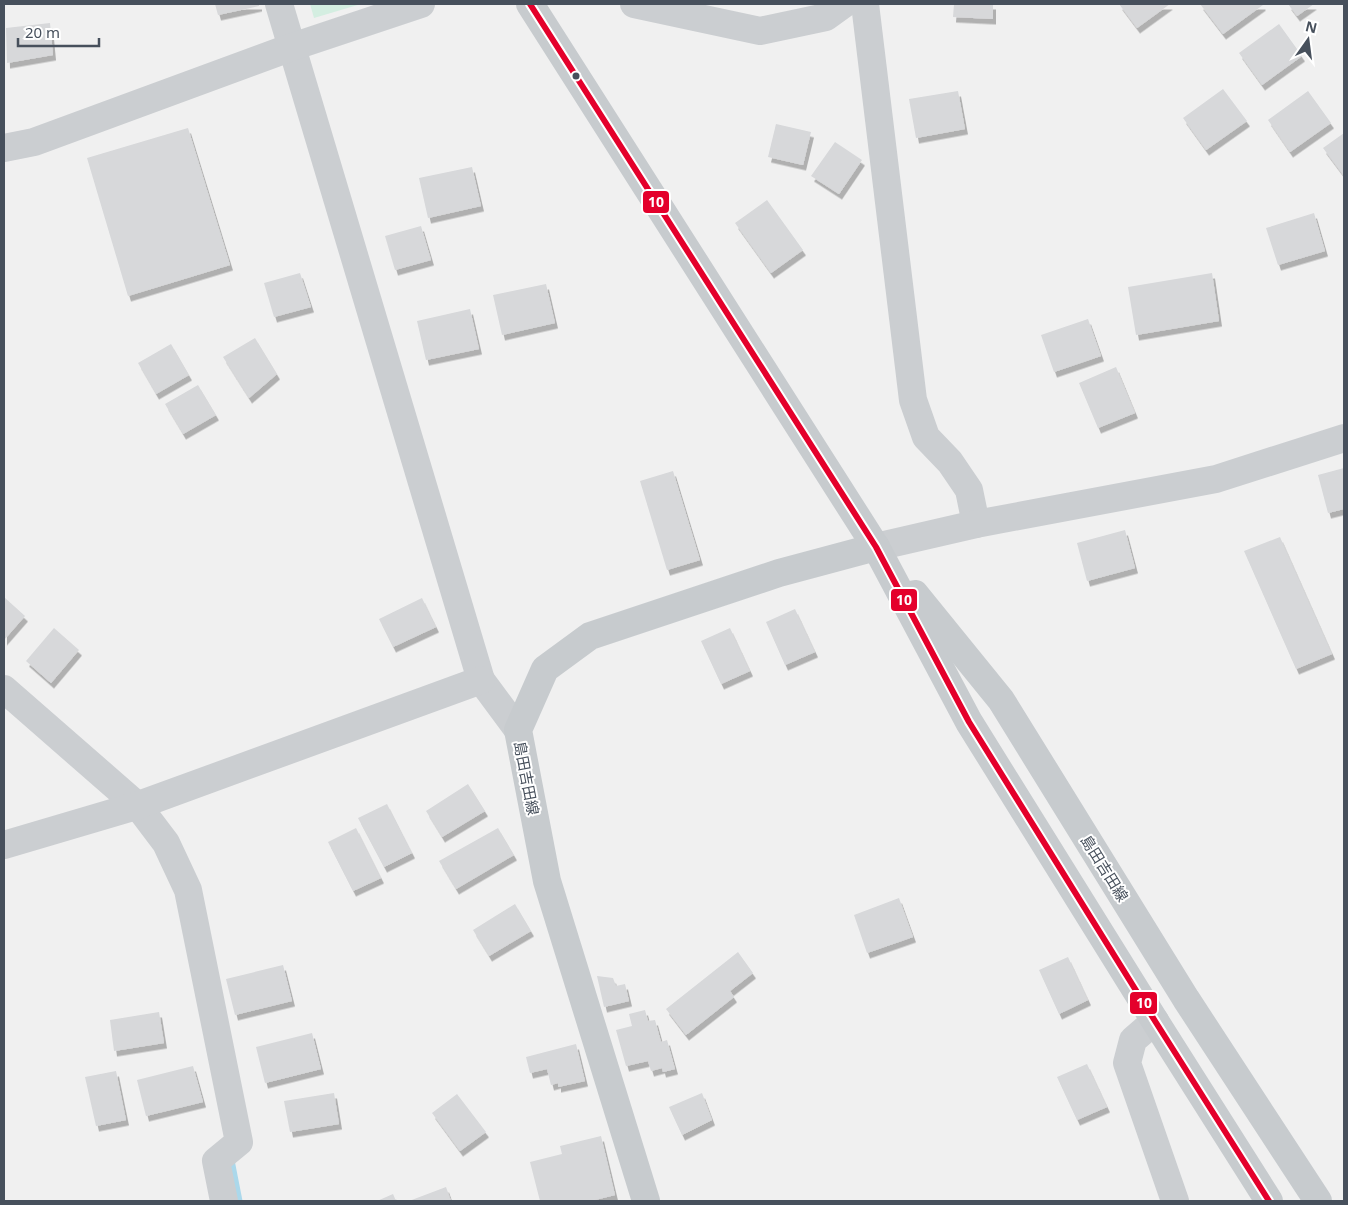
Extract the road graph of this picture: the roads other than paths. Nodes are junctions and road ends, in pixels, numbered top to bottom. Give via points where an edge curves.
1 (279, 4) edge
2 (421, 4) edge
3 (530, 4) edge
4 (634, 4) edge
5 (844, 4) edge
6 (865, 4) edge
7 (292, 47) junction
8 (4, 148) edge
9 (1344, 438) edge
10 (976, 524) junction
11 (876, 547) junction
12 (481, 680) junction
13 (4, 689) edge
14 (518, 730) junction
15 (128, 809) junction
16 (4, 846) edge
17 (1155, 1021) junction
18 (224, 1201) edge
19 (646, 1201) edge
20 (1175, 1201) edge
21 (1269, 1201) edge
22 (1318, 1201) edge

1 - 7 street
2 - 7 street
3 - 11 main road, 島田吉田線
4 - 5 street via 760,31 826,17
6 - 10 street via 913,400 926,437 950,462 969,490
7 - 8 street via 34,142
7 - 12 street
9 - 10 street via 1216,479
10 - 11 street
11 - 14 main road, 島田吉田線 via 779,573 590,636 545,669
11 - 17 main road, 島田吉田線 via 969,722
11 - 22 main road, 島田吉田線 via 1001,700 1186,999
12 - 14 street
12 - 15 street
13 - 15 street
14 - 19 main road, 島田吉田線 via 547,881
15 - 16 street
15 - 18 street via 166,843 188,890 238,1142 216,1162
17 - 20 street via 1133,1040 1127,1063
17 - 21 main road, 島田吉田線

